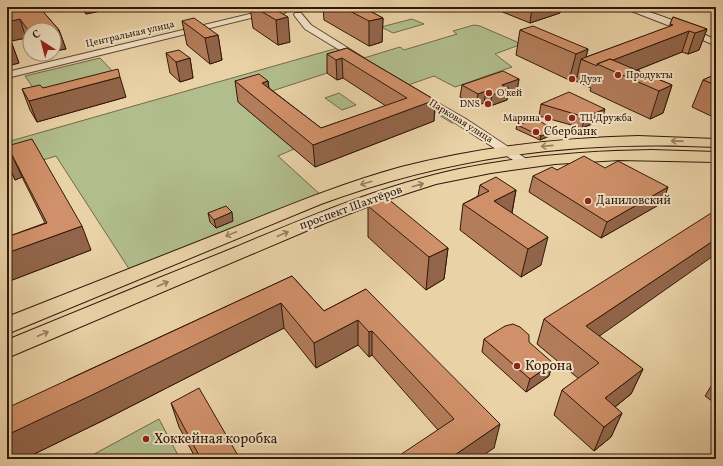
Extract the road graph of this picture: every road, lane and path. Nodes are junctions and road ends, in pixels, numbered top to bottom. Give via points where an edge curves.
1 (625, 7) edge
2 (716, 43) edge
3 (371, 65) edge
4 (7, 75) edge
5 (410, 89) edge
6 (716, 143) edge
7 (507, 150) junction
8 (716, 157) edge
9 (525, 162) junction
10 (7, 326) edge
11 (7, 349) edge

1 - 2 street
3 - 4 street, Центральная улица via 308,27 290,11 267,12
5 - 7 street, Парковая улица
6 -> 7 main road, проспект Шахтёров via 574,143
7 - 9 street, Парковая улица
7 -> 10 main road, проспект Шахтёров via 404,171 323,197
8 - 9 main road, проспект Шахтёров via 611,155
11 -> 9 main road, проспект Шахтёров via 379,196 459,174

